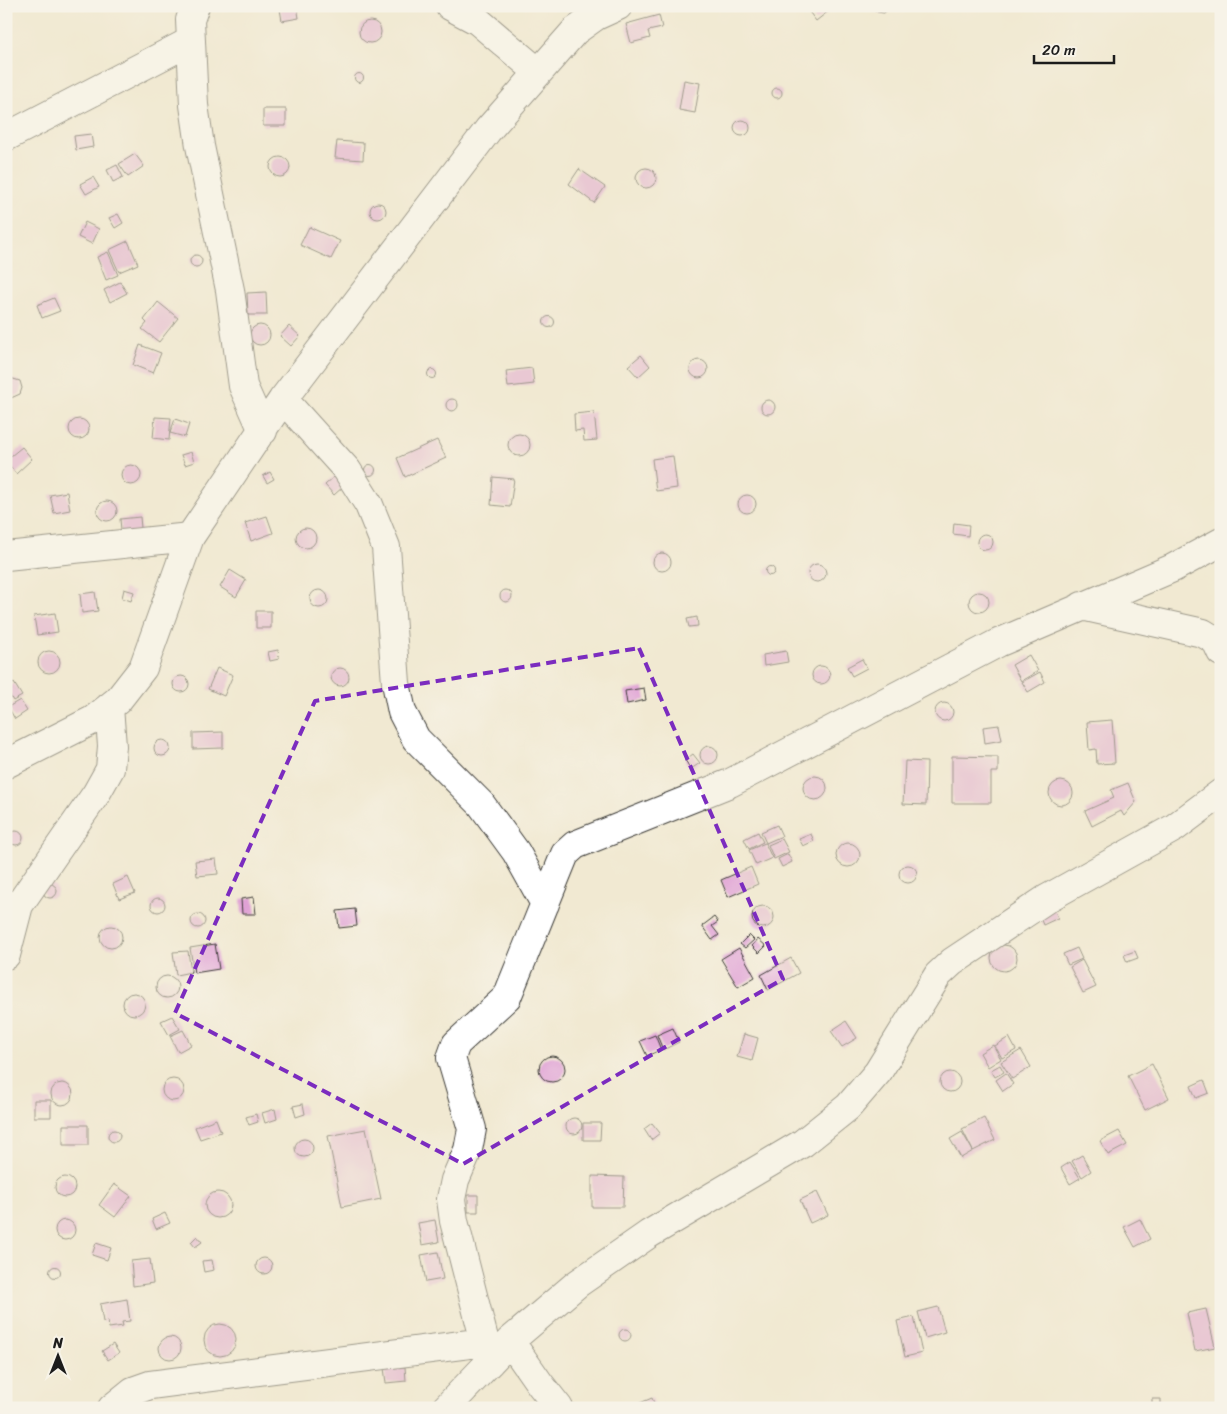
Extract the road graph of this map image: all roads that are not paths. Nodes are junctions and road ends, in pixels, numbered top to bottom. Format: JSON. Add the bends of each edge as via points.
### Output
{"nodes":[{"id":1,"x":195,"y":6,"type":"edge"},
{"id":2,"x":450,"y":6,"type":"edge"},
{"id":3,"x":618,"y":6,"type":"edge"},
{"id":4,"x":191,"y":42,"type":"junction"},
{"id":5,"x":538,"y":72,"type":"junction"},
{"id":6,"x":6,"y":137,"type":"edge"},
{"id":7,"x":283,"y":399,"type":"junction"},
{"id":8,"x":263,"y":431,"type":"junction"},
{"id":9,"x":190,"y":537,"type":"junction"},
{"id":10,"x":1221,"y":542,"type":"edge"},
{"id":11,"x":6,"y":556,"type":"edge"},
{"id":12,"x":1082,"y":606,"type":"junction"},
{"id":13,"x":1221,"y":652,"type":"edge"},
{"id":14,"x":110,"y":707,"type":"junction"},
{"id":15,"x":6,"y":764,"type":"edge"},
{"id":16,"x":1221,"y":792,"type":"edge"},
{"id":17,"x":545,"y":904,"type":"junction"},
{"id":18,"x":6,"y":955,"type":"edge"},
{"id":19,"x":495,"y":1348,"type":"junction"},
{"id":20,"x":112,"y":1408,"type":"edge"},
{"id":21,"x":446,"y":1408,"type":"edge"},
{"id":22,"x":559,"y":1408,"type":"edge"}],
"edges":[{"from":1,"to":4,"type":"street","via":[[190,20]]},
{"from":2,"to":5,"type":"street","via":[[478,21]]},
{"from":3,"to":5,"type":"street","via":[[574,31]]},
{"from":4,"to":6,"type":"street"},
{"from":4,"to":8,"type":"street","via":[[194,106],[200,146],[230,290],[243,386]]},
{"from":5,"to":7,"type":"street","via":[[488,130]]},
{"from":7,"to":8,"type":"street"},
{"from":7,"to":17,"type":"street","via":[[347,470],[372,513],[386,547],[396,683],[402,712],[416,739],[481,804],[516,852]]},
{"from":8,"to":9,"type":"street"},
{"from":9,"to":11,"type":"street"},
{"from":9,"to":14,"type":"street","via":[[143,668]]},
{"from":10,"to":12,"type":"street","via":[[1173,568]]},
{"from":12,"to":13,"type":"street","via":[[1203,633],[1216,641]]},
{"from":12,"to":17,"type":"street","via":[[998,643],[730,783],[575,845],[565,854]]},
{"from":14,"to":15,"type":"street","via":[[93,720]]},
{"from":14,"to":18,"type":"street","via":[[110,769],[18,905]]},
{"from":16,"to":19,"type":"street","via":[[1174,828],[1048,898],[952,962],[938,974],[878,1072],[848,1107],[803,1143],[649,1234],[577,1284]]},
{"from":17,"to":19,"type":"street","via":[[507,997],[456,1044],[452,1058],[472,1129],[451,1199],[454,1221]]},
{"from":19,"to":20,"type":"street","via":[[150,1385],[132,1391]]},
{"from":19,"to":21,"type":"street"},
{"from":19,"to":22,"type":"street","via":[[540,1384]]}]}
